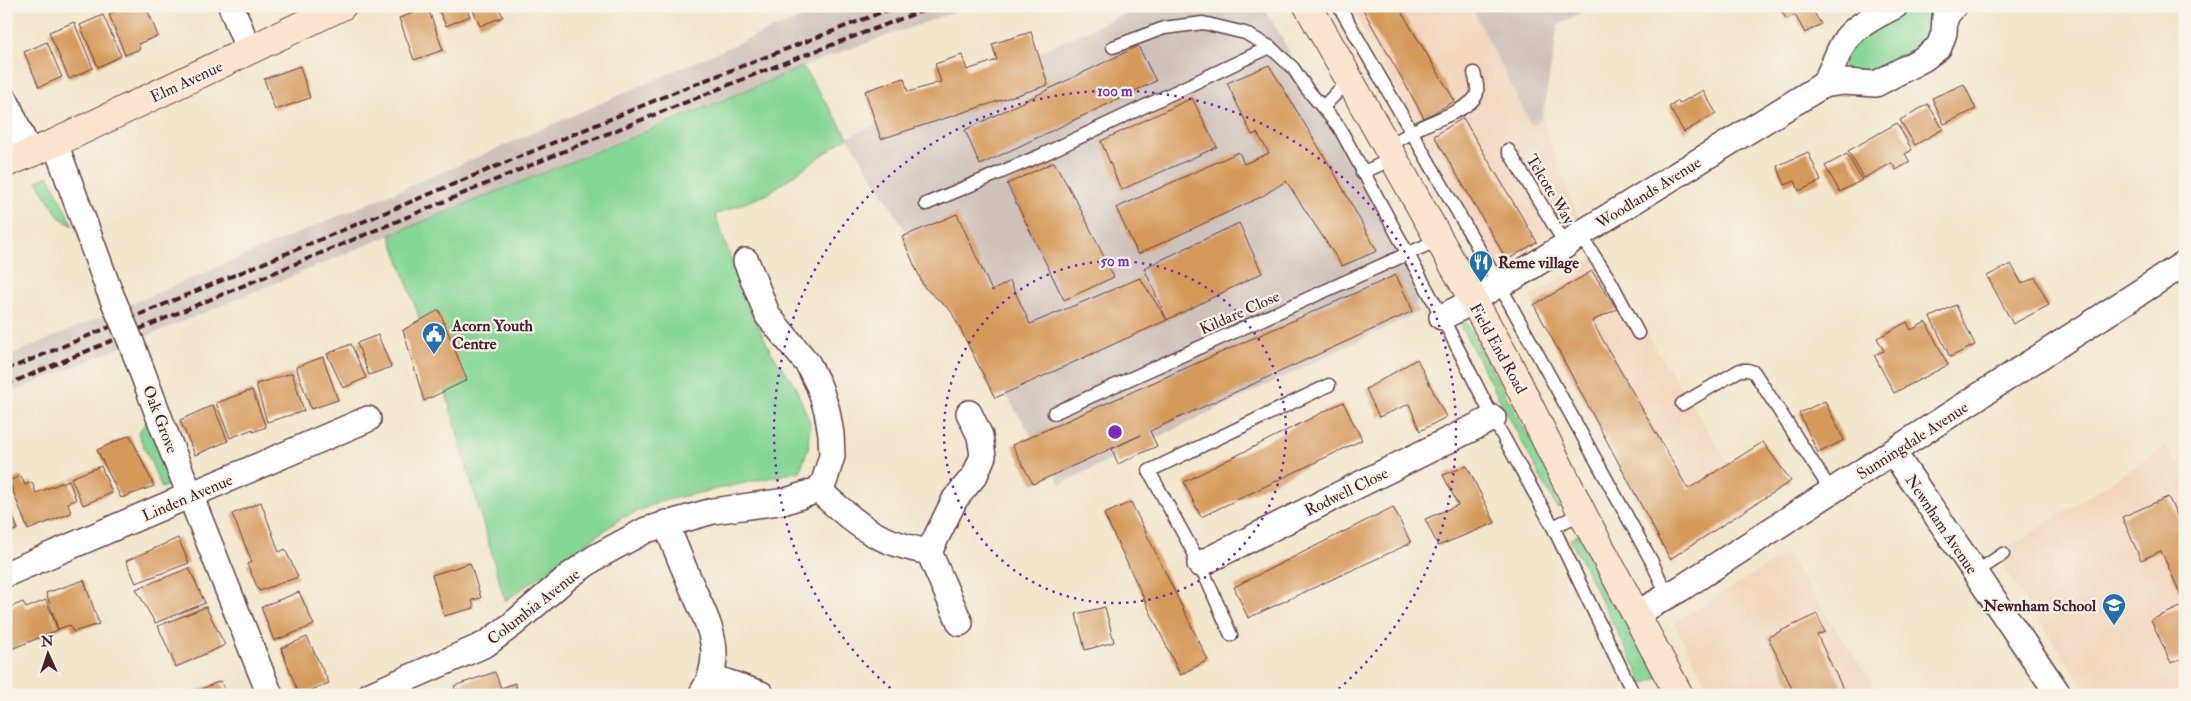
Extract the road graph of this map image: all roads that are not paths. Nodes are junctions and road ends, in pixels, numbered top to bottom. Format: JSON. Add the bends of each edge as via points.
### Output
{"nodes":[{"id":1,"x":231,"y":6,"type":"edge"},
{"id":2,"x":342,"y":6,"type":"edge"},
{"id":3,"x":1308,"y":6,"type":"edge"},
{"id":4,"x":1339,"y":6,"type":"edge"},
{"id":5,"x":1895,"y":6,"type":"edge"},
{"id":6,"x":1954,"y":6,"type":"edge"},
{"id":7,"x":1114,"y":47,"type":"dead end"},
{"id":8,"x":1270,"y":47,"type":"junction"},
{"id":9,"x":249,"y":51,"type":"junction"},
{"id":10,"x":1474,"y":73,"type":"dead end"},
{"id":11,"x":1349,"y":80,"type":"junction"},
{"id":12,"x":1823,"y":85,"type":"junction"},
{"id":13,"x":6,"y":101,"type":"edge"},
{"id":14,"x":1323,"y":107,"type":"junction"},
{"id":15,"x":1411,"y":133,"type":"junction"},
{"id":16,"x":55,"y":143,"type":"junction"},
{"id":17,"x":1508,"y":150,"type":"dead end"},
{"id":18,"x":1390,"y":152,"type":"junction"},
{"id":19,"x":18,"y":158,"type":"edge"},
{"id":20,"x":1362,"y":173,"type":"junction"},
{"id":21,"x":926,"y":204,"type":"dead end"},
{"id":22,"x":1438,"y":240,"type":"junction"},
{"id":23,"x":1573,"y":240,"type":"junction"},
{"id":24,"x":1408,"y":254,"type":"junction"},
{"id":25,"x":746,"y":261,"type":"dead end"},
{"id":26,"x":2185,"y":263,"type":"edge"},
{"id":27,"x":1499,"y":284,"type":"junction"},
{"id":28,"x":1473,"y":300,"type":"junction"},
{"id":29,"x":1442,"y":316,"type":"junction"},
{"id":30,"x":1638,"y":333,"type":"dead end"},
{"id":31,"x":1329,"y":385,"type":"dead end"},
{"id":32,"x":1682,"y":404,"type":"dead end"},
{"id":33,"x":969,"y":413,"type":"dead end"},
{"id":34,"x":1054,"y":413,"type":"dead end"},
{"id":35,"x":1493,"y":418,"type":"junction"},
{"id":36,"x":368,"y":419,"type":"dead end"},
{"id":37,"x":1893,"y":452,"type":"junction"},
{"id":38,"x":818,"y":490,"type":"junction"},
{"id":39,"x":1832,"y":492,"type":"junction"},
{"id":40,"x":191,"y":496,"type":"junction"},
{"id":41,"x":1582,"y":513,"type":"junction"},
{"id":42,"x":666,"y":523,"type":"junction"},
{"id":43,"x":1553,"y":527,"type":"junction"},
{"id":44,"x":929,"y":552,"type":"junction"},
{"id":45,"x":2004,"y":554,"type":"dead end"},
{"id":46,"x":1200,"y":564,"type":"junction"},
{"id":47,"x":1975,"y":573,"type":"junction"},
{"id":48,"x":6,"y":574,"type":"edge"},
{"id":49,"x":1667,"y":595,"type":"junction"},
{"id":50,"x":1636,"y":614,"type":"junction"},
{"id":51,"x":960,"y":623,"type":"dead end"},
{"id":52,"x":1231,"y":635,"type":"dead end"},
{"id":53,"x":707,"y":686,"type":"edge"},
{"id":54,"x":761,"y":694,"type":"edge"},
{"id":55,"x":270,"y":695,"type":"edge"},
{"id":56,"x":370,"y":695,"type":"edge"},
{"id":57,"x":1634,"y":695,"type":"edge"},
{"id":58,"x":1678,"y":695,"type":"edge"},
{"id":59,"x":2060,"y":695,"type":"edge"}],
"edges":[{"from":1,"to":9,"type":"street"},
{"from":2,"to":9,"type":"street","name":"Elm Avenue"},
{"from":3,"to":11,"type":"street","name":"Field End Road"},
{"from":4,"to":15,"type":"lane"},
{"from":5,"to":12,"type":"street","name":"Woodlands Avenue","via":[[1846,39]]},
{"from":6,"to":12,"type":"street","name":"Woodlands Avenue","via":[[1946,17],[1939,48],[1896,76],[1876,84],[1844,82]]},
{"from":7,"to":8,"type":"lane","via":[[1164,28],[1203,23],[1245,32]]},
{"from":8,"to":14,"type":"lane","via":[[1293,68]]},
{"from":8,"to":21,"type":"lane","via":[[1044,154]]},
{"from":9,"to":16,"type":"street","name":"Elm Avenue"},
{"from":10,"to":15,"type":"lane","via":[[1478,85],[1476,96],[1452,114]]},
{"from":11,"to":14,"type":"lane"},
{"from":11,"to":18,"type":"street","name":"Field End Road"},
{"from":12,"to":23,"type":"street","name":"Woodlands Avenue"},
{"from":13,"to":19,"type":"street"},
{"from":14,"to":20,"type":"lane","via":[[1339,127]]},
{"from":15,"to":18,"type":"lane"},
{"from":15,"to":27,"type":"lane"},
{"from":16,"to":19,"type":"street","name":"Elm Avenue"},
{"from":16,"to":40,"type":"street","name":"Oak Grove","bridge":true},
{"from":17,"to":23,"type":"lane","name":"Telcote Way"},
{"from":18,"to":20,"type":"lane"},
{"from":18,"to":22,"type":"street","name":"Field End Road"},
{"from":20,"to":24,"type":"lane"},
{"from":22,"to":24,"type":"lane","name":"Kildare Close"},
{"from":22,"to":28,"type":"street","name":"Field End Road"},
{"from":23,"to":27,"type":"street","name":"Woodlands Avenue"},
{"from":23,"to":30,"type":"lane","name":"Telcote Way","via":[[1611,282]]},
{"from":24,"to":29,"type":"lane"},
{"from":24,"to":34,"type":"lane","name":"Kildare Close"},
{"from":25,"to":38,"type":"street","via":[[768,316],[808,364],[827,411],[832,456],[824,482]]},
{"from":26,"to":37,"type":"street","name":"Sunningdale Avenue"},
{"from":27,"to":28,"type":"street","name":"Woodlands Avenue"},
{"from":27,"to":49,"type":"lane"},
{"from":28,"to":29,"type":"street","name":"Woodlands Avenue"},
{"from":28,"to":41,"type":"street","name":"Field End Road","via":[[1534,412]]},
{"from":29,"to":35,"type":"lane"},
{"from":31,"to":46,"type":"lane","via":[[1149,471]]},
{"from":32,"to":39,"type":"lane","via":[[1740,370],[1754,372]]},
{"from":33,"to":44,"type":"street","via":[[980,436],[983,456],[975,475],[955,500]]},
{"from":35,"to":43,"type":"lane"},
{"from":35,"to":46,"type":"street","name":"Rodwell Close"},
{"from":36,"to":40,"type":"street","name":"Linden Avenue"},
{"from":37,"to":39,"type":"street","name":"Sunningdale Avenue"},
{"from":37,"to":47,"type":"street","name":"Newnham Avenue"},
{"from":38,"to":42,"type":"street","name":"Columbia Avenue","via":[[786,501],[713,511]]},
{"from":38,"to":44,"type":"street","via":[[868,532],[888,542]]},
{"from":39,"to":49,"type":"street","name":"Sunningdale Avenue"},
{"from":40,"to":48,"type":"street","name":"Linden Avenue"},
{"from":40,"to":55,"type":"street","name":"Oak Grove"},
{"from":41,"to":43,"type":"lane"},
{"from":41,"to":50,"type":"street","name":"Field End Road"},
{"from":42,"to":53,"type":"street","via":[[714,642],[715,663]]},
{"from":42,"to":56,"type":"street","name":"Columbia Avenue","via":[[596,557],[486,644]]},
{"from":43,"to":57,"type":"lane"},
{"from":44,"to":51,"type":"street"},
{"from":45,"to":47,"type":"lane"},
{"from":46,"to":52,"type":"lane"},
{"from":47,"to":59,"type":"street","name":"Newnham Avenue"},
{"from":49,"to":50,"type":"street","name":"Sunningdale Avenue"},
{"from":50,"to":58,"type":"street","name":"Field End Road"},
{"from":53,"to":54,"type":"street"}]}
